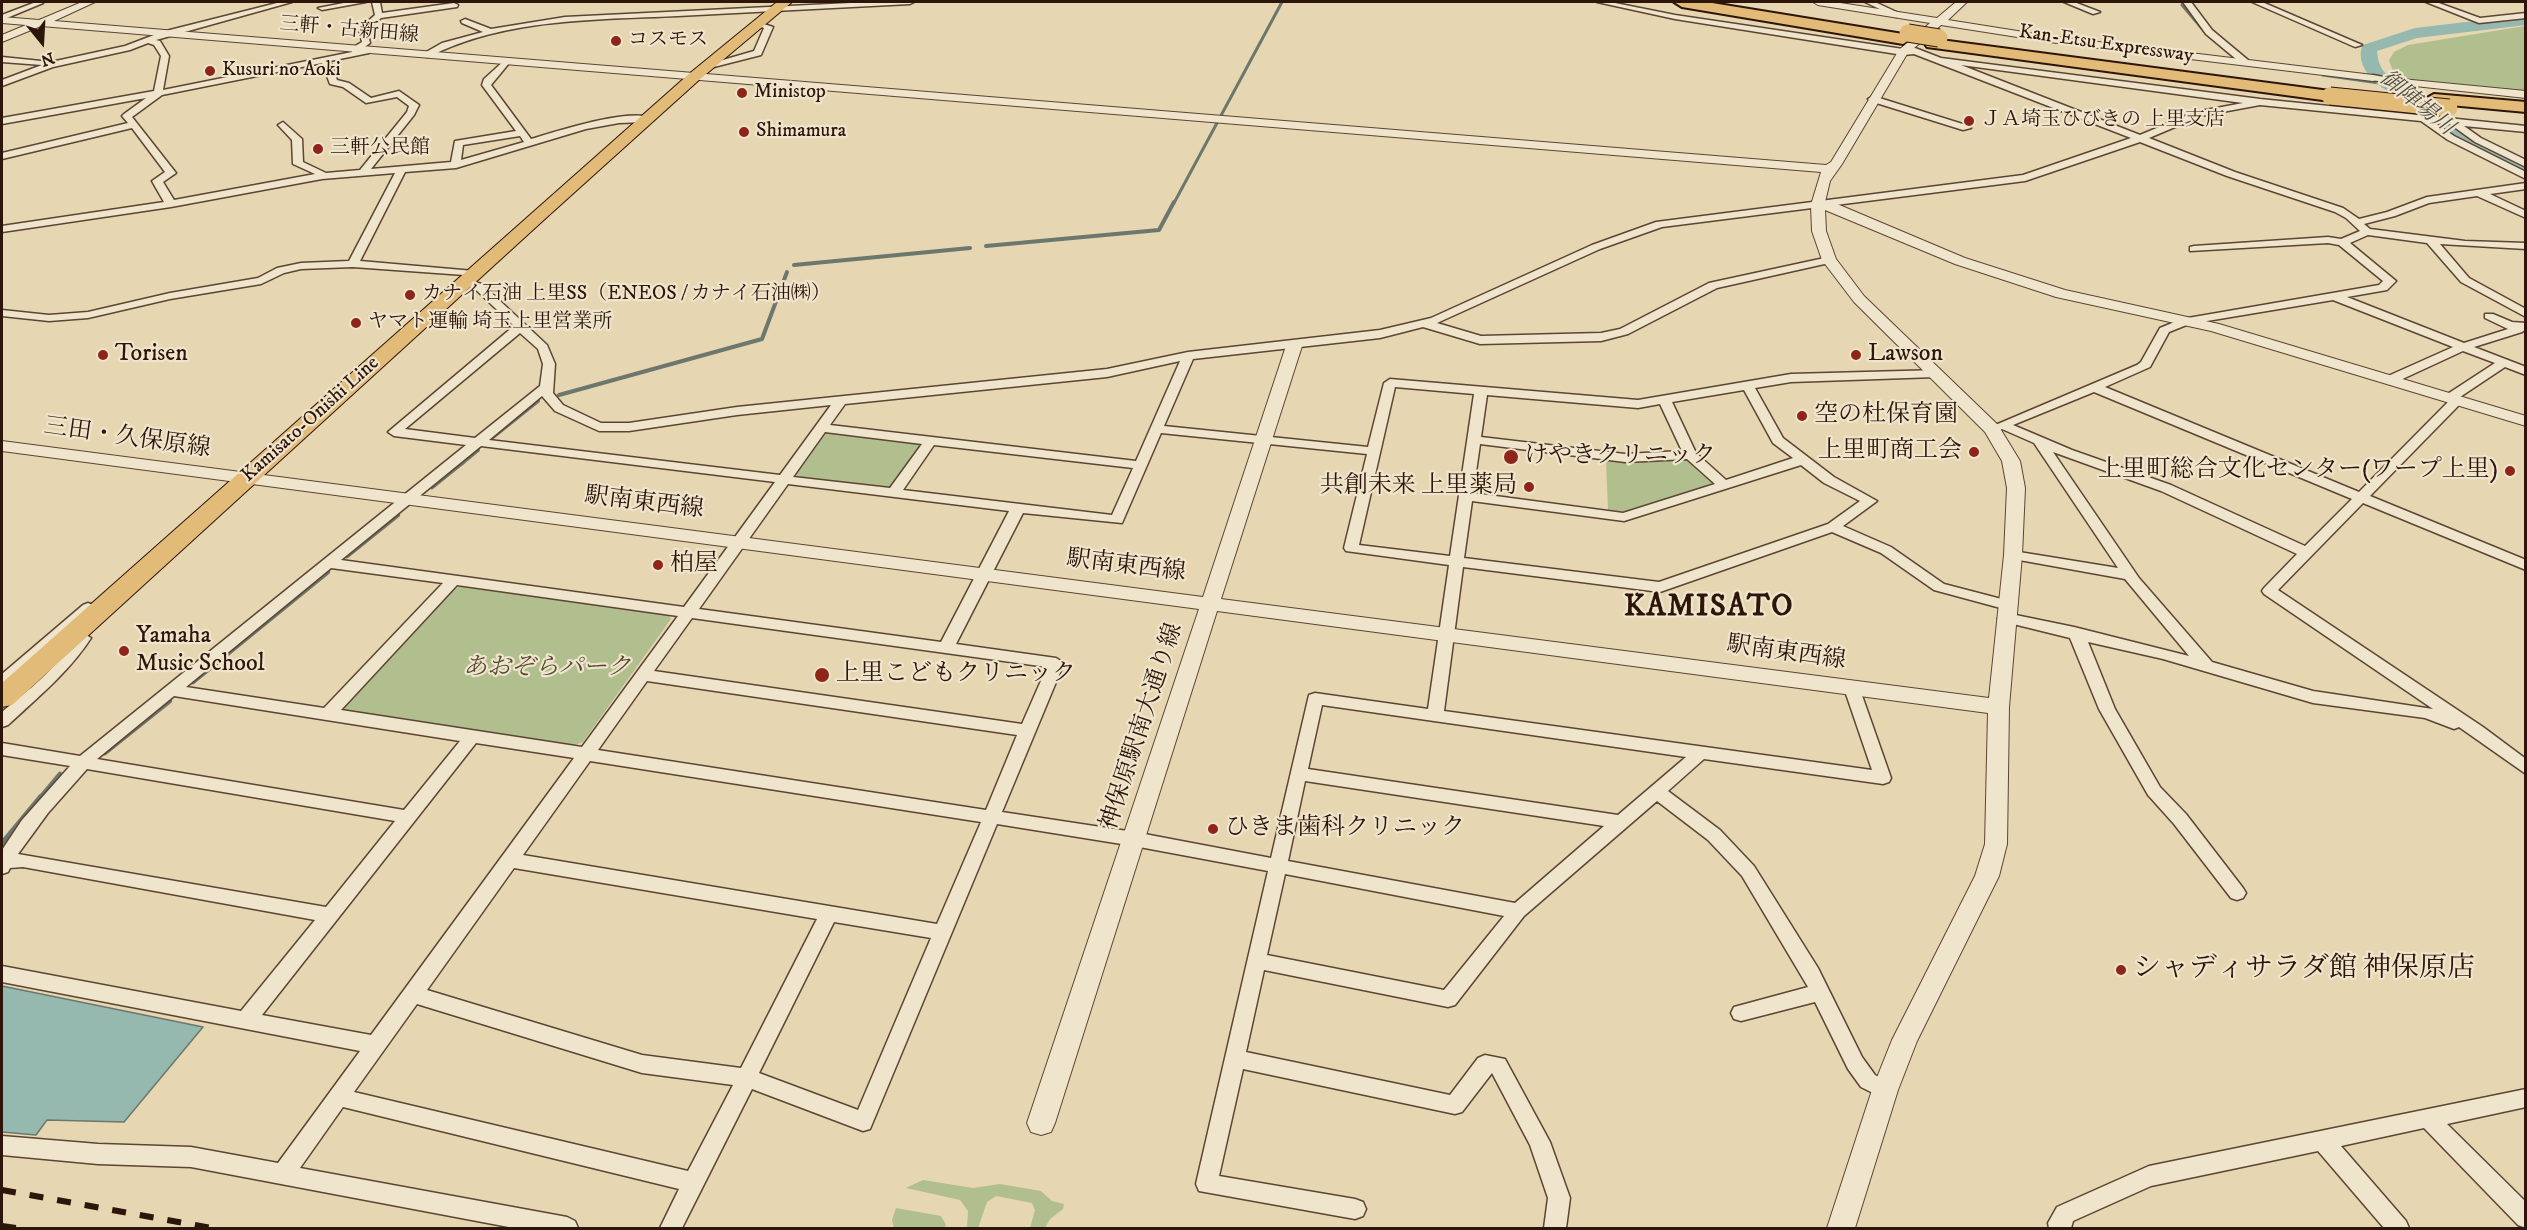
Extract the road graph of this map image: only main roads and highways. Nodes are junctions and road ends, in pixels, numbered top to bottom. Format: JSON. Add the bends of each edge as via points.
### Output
{"nodes":[{"id":1,"x":1682,"y":2,"type":"edge"},
{"id":2,"x":1722,"y":2,"type":"edge"},
{"id":3,"x":780,"y":5,"type":"edge"},
{"id":4,"x":1936,"y":34,"type":"road end"},
{"id":5,"x":2327,"y":92,"type":"junction"},
{"id":6,"x":2526,"y":107,"type":"edge"},
{"id":7,"x":2526,"y":116,"type":"edge"},
{"id":8,"x":2,"y":698,"type":"edge"}],
"edges":[{"from":1,"to":2,"type":"highway","via":[[1905,41]]},
{"from":3,"to":8,"type":"main road","name":"Kamisato-Onishi Line","via":[[469,277]]},
{"from":4,"to":5,"type":"highway","name":"Kan-Etsu Expressway"},
{"from":5,"to":6,"type":"highway","name":"Kan-Etsu Expressway"},
{"from":5,"to":7,"type":"highway","name":"Kan-Etsu Expressway","bridge":true,"via":[[2451,115]]}]}
